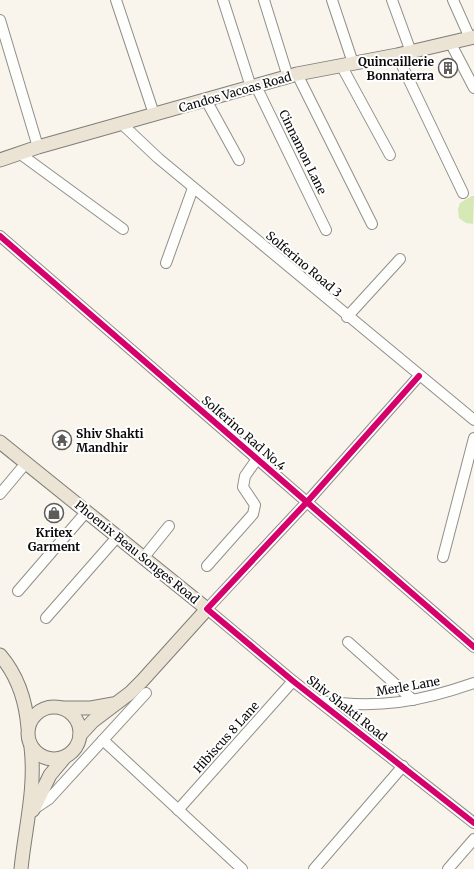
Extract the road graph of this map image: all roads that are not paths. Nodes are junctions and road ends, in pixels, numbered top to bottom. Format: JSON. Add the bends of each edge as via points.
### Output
{"nodes":[{"id":1,"x":116,"y":0,"type":"edge"},
{"id":2,"x":223,"y":0,"type":"edge"},
{"id":3,"x":264,"y":0,"type":"edge"},
{"id":4,"x":332,"y":0,"type":"edge"},
{"id":5,"x":392,"y":0,"type":"edge"},
{"id":6,"x":453,"y":0,"type":"edge"},
{"id":7,"x":0,"y":20,"type":"edge"},
{"id":8,"x":472,"y":38,"type":"edge"},
{"id":9,"x":450,"y":42,"type":"junction"},
{"id":10,"x":411,"y":52,"type":"junction"},
{"id":11,"x":397,"y":55,"type":"junction"},
{"id":12,"x":347,"y":64,"type":"junction"},
{"id":13,"x":293,"y":76,"type":"junction"},
{"id":14,"x":253,"y":86,"type":"junction"},
{"id":15,"x":474,"y":88,"type":"edge"},
{"id":16,"x":206,"y":100,"type":"junction"},
{"id":17,"x":154,"y":114,"type":"junction"},
{"id":18,"x":122,"y":124,"type":"junction"},
{"id":19,"x":38,"y":148,"type":"junction"},
{"id":20,"x":19,"y":153,"type":"junction"},
{"id":21,"x":390,"y":155,"type":"dead end"},
{"id":22,"x":0,"y":160,"type":"edge"},
{"id":23,"x":239,"y":160,"type":"dead end"},
{"id":24,"x":193,"y":188,"type":"junction"},
{"id":25,"x":463,"y":193,"type":"dead end"},
{"id":26,"x":372,"y":224,"type":"dead end"},
{"id":27,"x":123,"y":229,"type":"dead end"},
{"id":28,"x":326,"y":230,"type":"dead end"},
{"id":29,"x":0,"y":236,"type":"edge"},
{"id":30,"x":400,"y":260,"type":"dead end"},
{"id":31,"x":166,"y":263,"type":"dead end"},
{"id":32,"x":348,"y":317,"type":"junction"},
{"id":33,"x":419,"y":376,"type":"junction"},
{"id":34,"x":474,"y":420,"type":"edge"},
{"id":35,"x":474,"y":438,"type":"edge"},
{"id":36,"x":0,"y":442,"type":"edge"},
{"id":37,"x":257,"y":459,"type":"junction"},
{"id":38,"x":26,"y":463,"type":"junction"},
{"id":39,"x":0,"y":494,"type":"edge"},
{"id":40,"x":308,"y":502,"type":"junction"},
{"id":41,"x":87,"y":511,"type":"junction"},
{"id":42,"x":169,"y":526,"type":"dead end"},
{"id":43,"x":118,"y":536,"type":"junction"},
{"id":44,"x":144,"y":557,"type":"junction"},
{"id":45,"x":443,"y":557,"type":"dead end"},
{"id":46,"x":207,"y":566,"type":"dead end"},
{"id":47,"x":18,"y":591,"type":"dead end"},
{"id":48,"x":207,"y":609,"type":"junction"},
{"id":49,"x":46,"y":618,"type":"dead end"},
{"id":50,"x":348,"y":642,"type":"dead end"},
{"id":51,"x":474,"y":647,"type":"edge"},
{"id":52,"x":1,"y":657,"type":"edge"},
{"id":53,"x":293,"y":680,"type":"junction"},
{"id":54,"x":474,"y":683,"type":"edge"},
{"id":55,"x":146,"y":692,"type":"dead end"},
{"id":56,"x":413,"y":700,"type":"junction"},
{"id":57,"x":321,"y":701,"type":"junction"},
{"id":58,"x":113,"y":704,"type":"junction"},
{"id":59,"x":62,"y":708,"type":"junction"},
{"id":60,"x":28,"y":730,"type":"junction"},
{"id":61,"x":80,"y":735,"type":"junction"},
{"id":62,"x":103,"y":740,"type":"junction"},
{"id":63,"x":31,"y":747,"type":"junction"},
{"id":64,"x":65,"y":757,"type":"junction"},
{"id":65,"x":403,"y":766,"type":"junction"},
{"id":66,"x":178,"y":810,"type":"junction"},
{"id":67,"x":32,"y":814,"type":"junction"},
{"id":68,"x":474,"y":823,"type":"edge"},
{"id":69,"x":474,"y":839,"type":"edge"},
{"id":70,"x":21,"y":869,"type":"edge"},
{"id":71,"x":242,"y":869,"type":"edge"},
{"id":72,"x":314,"y":869,"type":"edge"},
{"id":73,"x":448,"y":869,"type":"edge"}],
"edges":[{"from":1,"to":17,"type":"street"},
{"from":2,"to":14,"type":"street","name":"Cinnamon Lane"},
{"from":3,"to":13,"type":"street"},
{"from":4,"to":12,"type":"street"},
{"from":5,"to":10,"type":"street"},
{"from":6,"to":8,"type":"street"},
{"from":7,"to":19,"type":"street"},
{"from":8,"to":9,"type":"main road","name":"Candos Vacoas Road"},
{"from":9,"to":10,"type":"main road","name":"Candos Vacoas Road"},
{"from":9,"to":15,"type":"street"},
{"from":10,"to":11,"type":"main road","name":"Candos Vacoas Road"},
{"from":11,"to":12,"type":"main road","name":"Candos Vacoas Road"},
{"from":11,"to":25,"type":"street"},
{"from":12,"to":13,"type":"main road","name":"Candos Vacoas Road"},
{"from":12,"to":21,"type":"street"},
{"from":13,"to":14,"type":"main road","name":"Candos Vacoas Road"},
{"from":13,"to":26,"type":"street"},
{"from":14,"to":16,"type":"main road","name":"Candos Vacoas Road"},
{"from":14,"to":28,"type":"street","name":"Cinnamon Lane"},
{"from":16,"to":17,"type":"main road","name":"Candos Vacoas Road"},
{"from":16,"to":23,"type":"street"},
{"from":17,"to":18,"type":"main road","name":"Candos Vacoas Road"},
{"from":18,"to":19,"type":"main road","name":"Candos Vacoas Road"},
{"from":18,"to":24,"type":"street","name":"Solferino Road 3"},
{"from":19,"to":20,"type":"main road","name":"Candos Vacoas Road"},
{"from":20,"to":22,"type":"main road","name":"Candos Vacoas Road"},
{"from":20,"to":27,"type":"street"},
{"from":24,"to":31,"type":"street"},
{"from":24,"to":32,"type":"street","name":"Solferino Road 3"},
{"from":29,"to":37,"type":"street","name":"Solferino Rad No.4"},
{"from":30,"to":32,"type":"street"},
{"from":32,"to":33,"type":"street","name":"Solferino Road 3"},
{"from":33,"to":34,"type":"street","name":"Solferino Road 3"},
{"from":33,"to":40,"type":"street"},
{"from":35,"to":45,"type":"street"},
{"from":36,"to":38,"type":"main road","name":"Phoenix Beau Songes Road"},
{"from":37,"to":40,"type":"street","name":"Solferino Rad No.4"},
{"from":37,"to":46,"type":"street","via":[[245,476],[243,487],[255,505],[253,514]]},
{"from":38,"to":39,"type":"street"},
{"from":38,"to":41,"type":"main road","name":"Phoenix Beau Songes Road"},
{"from":40,"to":48,"type":"street"},
{"from":40,"to":51,"type":"street","name":"Solferino Rad No.4"},
{"from":41,"to":43,"type":"main road","name":"Phoenix Beau Songes Road"},
{"from":41,"to":47,"type":"street"},
{"from":42,"to":44,"type":"street"},
{"from":43,"to":44,"type":"main road","name":"Phoenix Beau Songes Road"},
{"from":43,"to":49,"type":"street"},
{"from":44,"to":48,"type":"main road","name":"Phoenix Beau Songes Road"},
{"from":48,"to":53,"type":"street","name":"Shiv Shakti Road"},
{"from":48,"to":58,"type":"main road","name":"Phoenix Beau Songes Road","via":[[142,681]]},
{"from":50,"to":56,"type":"street"},
{"from":52,"to":60,"type":"main road","via":[[25,702]]},
{"from":53,"to":57,"type":"street","name":"Shiv Shakti Road"},
{"from":53,"to":66,"type":"street","name":"Hibiscus 8 Lane"},
{"from":54,"to":56,"type":"street","name":"Merle Lane"},
{"from":55,"to":62,"type":"street"},
{"from":56,"to":57,"type":"street","name":"Merle Lane","via":[[377,705]]},
{"from":57,"to":65,"type":"street","name":"Shiv Shakti Road"},
{"from":58,"to":59,"type":"main road","via":[[90,708]]},
{"from":58,"to":61,"type":"main road"},
{"from":59,"to":60,"type":"main road","via":[[47,708],[40,711],[30,722]]},
{"from":59,"to":61,"type":"main road","via":[[73,716]]},
{"from":60,"to":63,"type":"main road"},
{"from":61,"to":64,"type":"main road","via":[[75,748]]},
{"from":62,"to":66,"type":"street"},
{"from":62,"to":67,"type":"street"},
{"from":63,"to":64,"type":"main road","via":[[42,757]]},
{"from":63,"to":67,"type":"main road"},
{"from":64,"to":67,"type":"main road","via":[[50,775]]},
{"from":65,"to":68,"type":"street","name":"Shiv Shakti Road"},
{"from":65,"to":72,"type":"street"},
{"from":66,"to":71,"type":"street"},
{"from":67,"to":70,"type":"main road"},
{"from":69,"to":73,"type":"street"}]}
